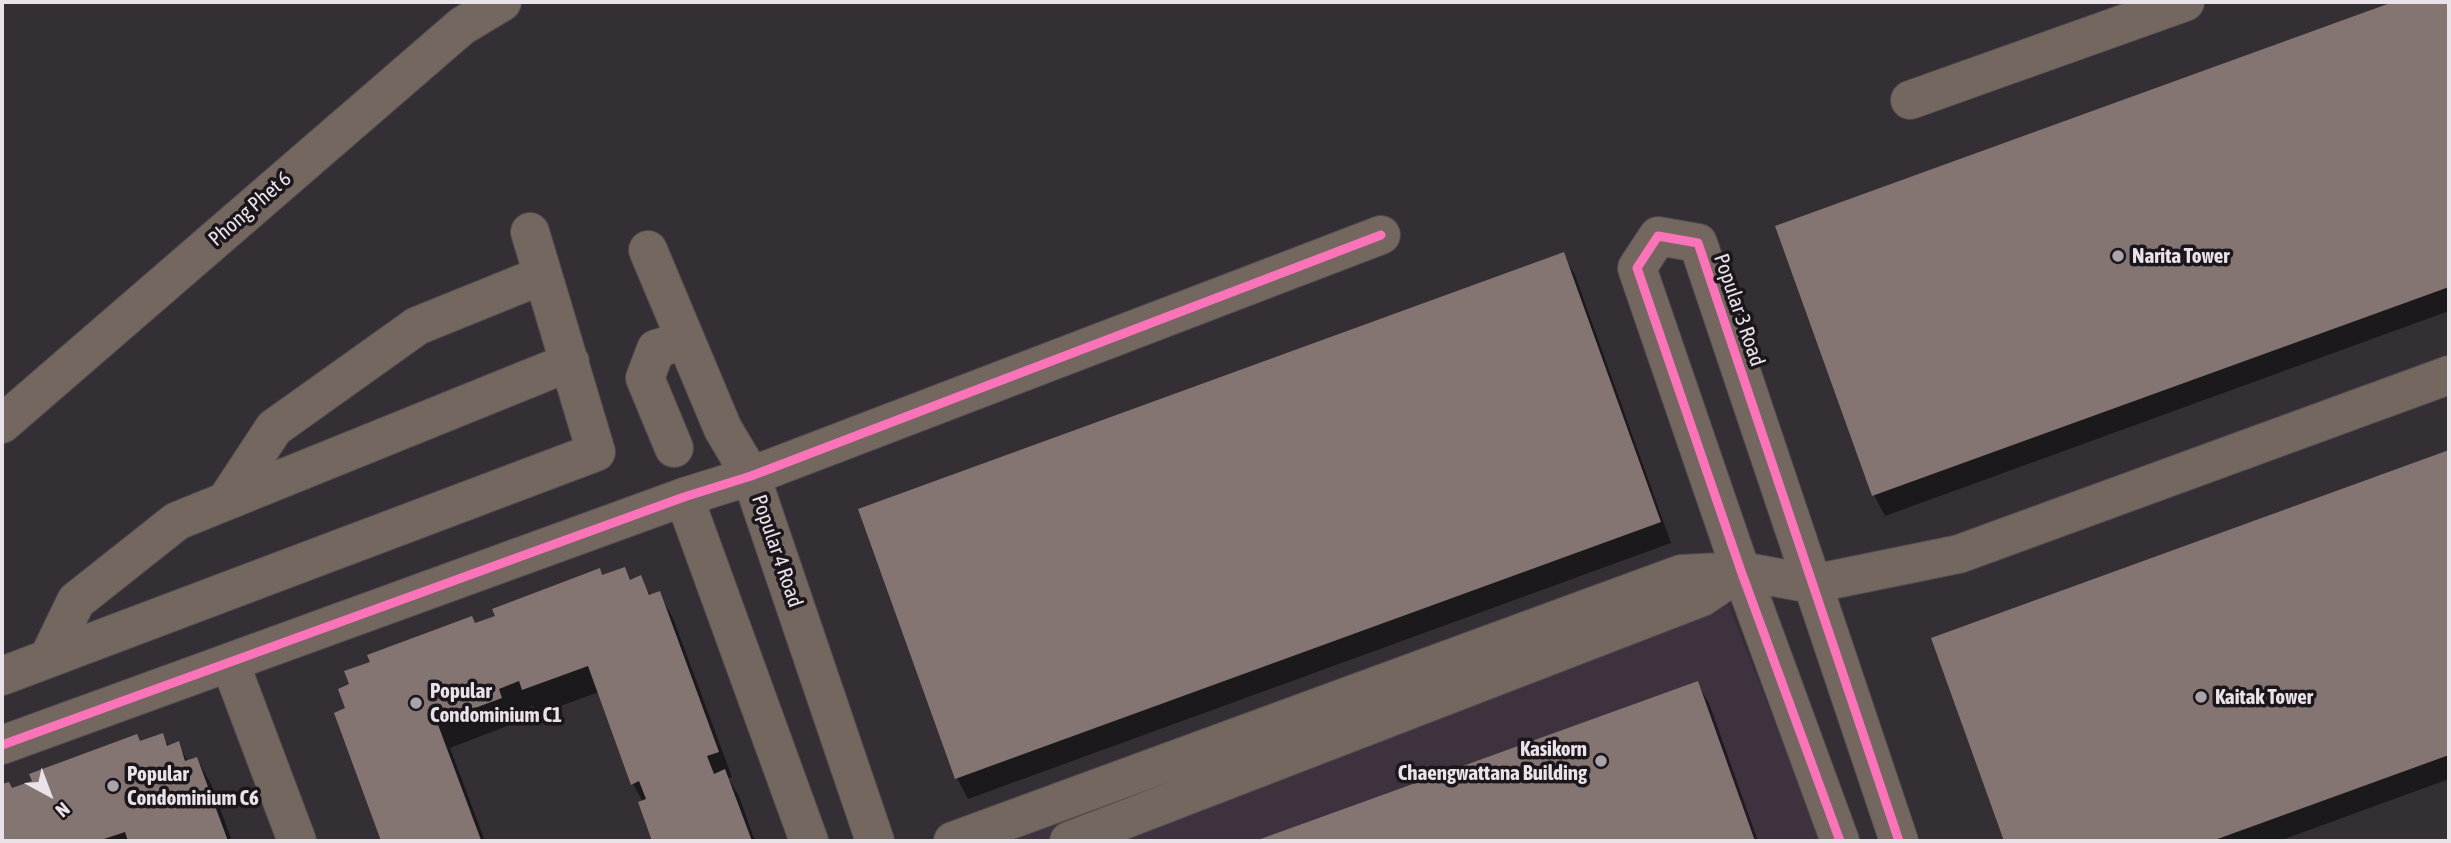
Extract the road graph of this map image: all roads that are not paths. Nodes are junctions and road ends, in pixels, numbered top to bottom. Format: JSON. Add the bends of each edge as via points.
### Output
{"nodes":[{"id":1,"x":502,"y":2,"type":"edge"},
{"id":2,"x":2185,"y":2,"type":"edge"},
{"id":3,"x":1910,"y":100,"type":"dead end"},
{"id":4,"x":530,"y":232,"type":"dead end"},
{"id":5,"x":1381,"y":235,"type":"dead end"},
{"id":6,"x":648,"y":250,"type":"dead end"},
{"id":7,"x":543,"y":275,"type":"junction"},
{"id":8,"x":685,"y":340,"type":"junction"},
{"id":9,"x":570,"y":362,"type":"junction"},
{"id":10,"x":2449,"y":375,"type":"edge"},
{"id":11,"x":2,"y":424,"type":"edge"},
{"id":12,"x":674,"y":448,"type":"dead end"},
{"id":13,"x":751,"y":476,"type":"junction"},
{"id":14,"x":684,"y":497,"type":"junction"},
{"id":15,"x":226,"y":501,"type":"junction"},
{"id":16,"x":1741,"y":571,"type":"junction"},
{"id":17,"x":1812,"y":584,"type":"junction"},
{"id":18,"x":49,"y":657,"type":"junction"},
{"id":19,"x":230,"y":663,"type":"junction"},
{"id":20,"x":2,"y":676,"type":"edge"},
{"id":21,"x":2,"y":745,"type":"edge"},
{"id":22,"x":297,"y":841,"type":"edge"},
{"id":23,"x":809,"y":841,"type":"edge"},
{"id":24,"x":875,"y":841,"type":"edge"},
{"id":25,"x":953,"y":841,"type":"edge"},
{"id":26,"x":1069,"y":841,"type":"edge"},
{"id":27,"x":1840,"y":841,"type":"edge"},
{"id":28,"x":1899,"y":841,"type":"edge"}],
"edges":[{"from":1,"to":11,"type":"street","name":"Phong Phet 6","via":[[462,26]]},
{"from":2,"to":3,"type":"street"},
{"from":4,"to":7,"type":"street"},
{"from":5,"to":13,"type":"street"},
{"from":6,"to":8,"type":"street"},
{"from":7,"to":9,"type":"street"},
{"from":7,"to":15,"type":"street","via":[[416,326],[274,428]]},
{"from":8,"to":12,"type":"street","via":[[656,349],[645,378]]},
{"from":8,"to":13,"type":"street","via":[[723,429]]},
{"from":9,"to":15,"type":"street"},
{"from":9,"to":18,"type":"street","via":[[596,452]]},
{"from":10,"to":17,"type":"street","via":[[1959,554]]},
{"from":13,"to":14,"type":"street","name":"Popular 4 Road"},
{"from":13,"to":24,"type":"street","name":"Popular 4 Road"},
{"from":14,"to":19,"type":"street","name":"Popular 4 Road"},
{"from":14,"to":23,"type":"street"},
{"from":15,"to":18,"type":"street","via":[[177,521],[76,601]]},
{"from":16,"to":17,"type":"street"},
{"from":16,"to":17,"type":"street","name":"Popular 3 Road","via":[[1637,268],[1658,236],[1698,243]]},
{"from":16,"to":25,"type":"street","via":[[1681,574]]},
{"from":16,"to":26,"type":"street","via":[[1702,597]]},
{"from":16,"to":27,"type":"street","name":"Popular 3 Road"},
{"from":17,"to":28,"type":"street","name":"Popular 3 Road"},
{"from":18,"to":20,"type":"street"},
{"from":19,"to":21,"type":"street","name":"Popular 4 Road"},
{"from":19,"to":22,"type":"street"}]}
